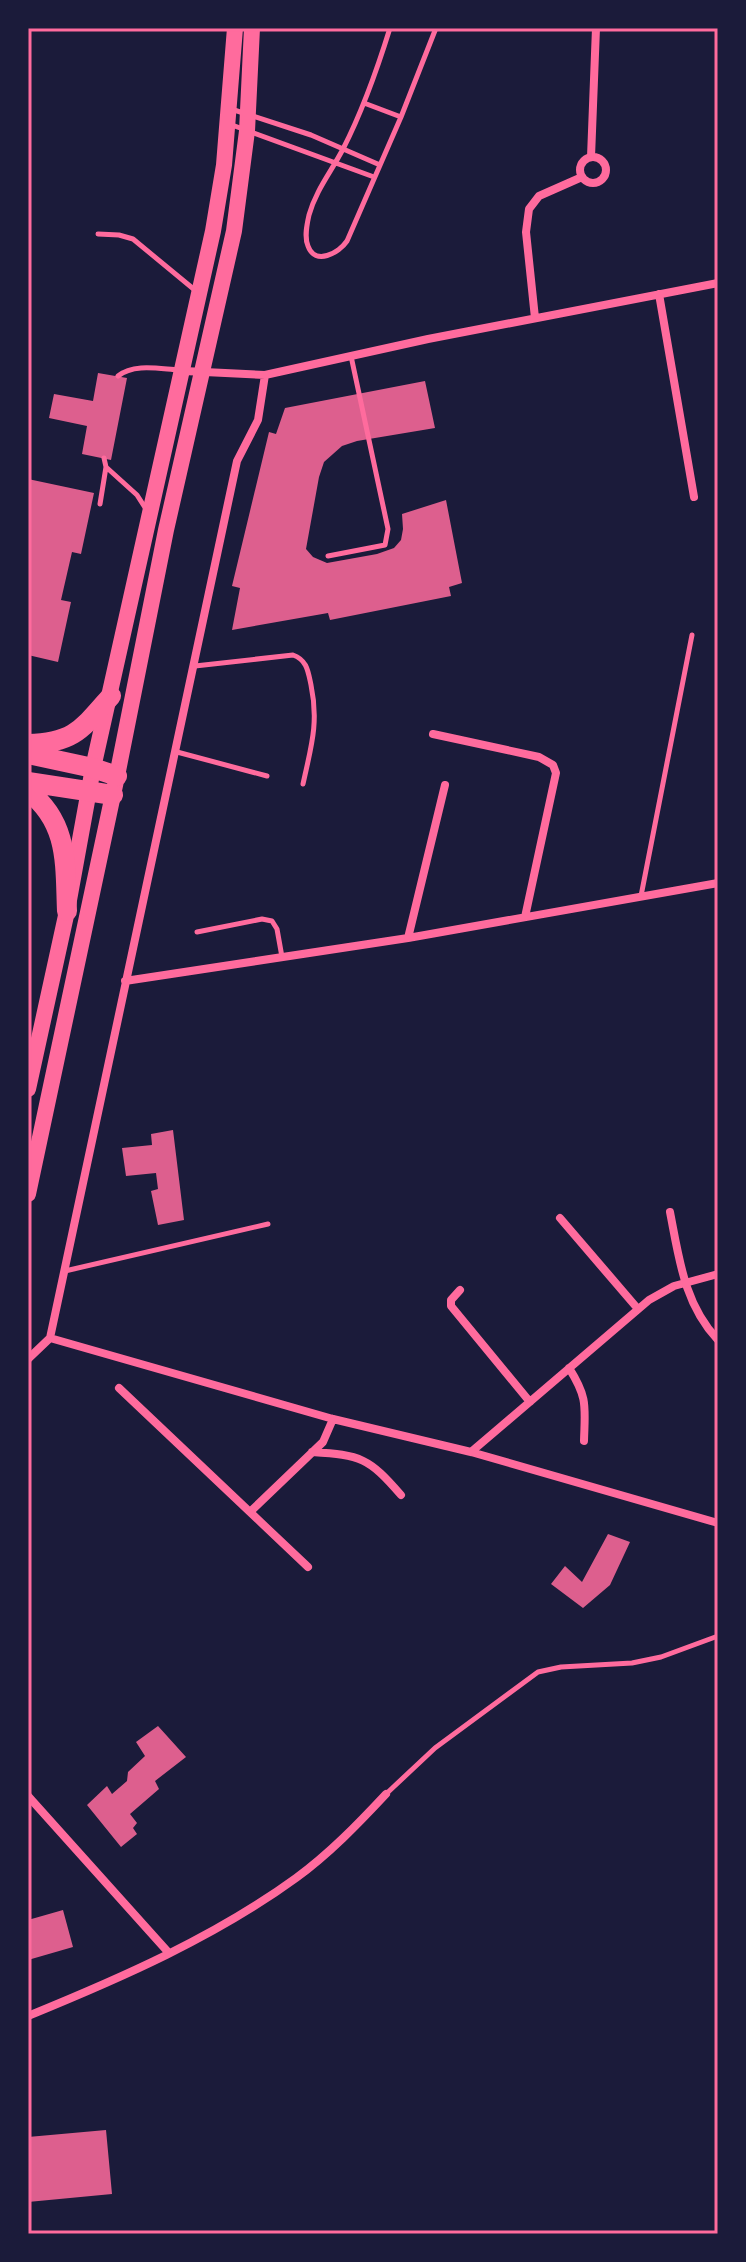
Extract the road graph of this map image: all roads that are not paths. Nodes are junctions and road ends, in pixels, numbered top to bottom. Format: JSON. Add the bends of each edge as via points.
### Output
{"nodes":[{"id":1,"x":235,"y":28,"type":"edge"},
{"id":2,"x":252,"y":28,"type":"edge"},
{"id":3,"x":390,"y":28,"type":"edge"},
{"id":4,"x":436,"y":28,"type":"edge"},
{"id":5,"x":596,"y":28,"type":"edge"},
{"id":6,"x":364,"y":103,"type":"junction"},
{"id":7,"x":229,"y":116,"type":"junction"},
{"id":8,"x":401,"y":117,"type":"junction"},
{"id":9,"x":248,"y":123,"type":"junction"},
{"id":10,"x":343,"y":150,"type":"junction"},
{"id":11,"x":591,"y":157,"type":"junction"},
{"id":12,"x":335,"y":163,"type":"junction"},
{"id":13,"x":380,"y":165,"type":"junction"},
{"id":14,"x":374,"y":177,"type":"junction"},
{"id":15,"x":582,"y":177,"type":"junction"},
{"id":16,"x":98,"y":234,"type":"dead end"},
{"id":17,"x":718,"y":283,"type":"edge"},
{"id":18,"x":200,"y":294,"type":"junction"},
{"id":19,"x":659,"y":294,"type":"junction"},
{"id":20,"x":535,"y":318,"type":"junction"},
{"id":21,"x":351,"y":356,"type":"junction"},
{"id":22,"x":184,"y":371,"type":"junction"},
{"id":23,"x":202,"y":373,"type":"junction"},
{"id":24,"x":265,"y":375,"type":"junction"},
{"id":25,"x":118,"y":376,"type":"dead end"},
{"id":26,"x":104,"y":458,"type":"dead end"},
{"id":27,"x":106,"y":467,"type":"junction"},
{"id":28,"x":694,"y":497,"type":"dead end"},
{"id":29,"x":100,"y":504,"type":"dead end"},
{"id":30,"x":150,"y":516,"type":"junction"},
{"id":31,"x":328,"y":556,"type":"dead end"},
{"id":32,"x":692,"y":635,"type":"dead end"},
{"id":33,"x":195,"y":666,"type":"junction"},
{"id":34,"x":111,"y":696,"type":"junction"},
{"id":35,"x":433,"y":734,"type":"dead end"},
{"id":36,"x":28,"y":744,"type":"edge"},
{"id":37,"x":177,"y":752,"type":"junction"},
{"id":38,"x":28,"y":754,"type":"edge"},
{"id":39,"x":93,"y":768,"type":"junction"},
{"id":40,"x":267,"y":776,"type":"dead end"},
{"id":41,"x":28,"y":782,"type":"edge"},
{"id":42,"x":303,"y":784,"type":"dead end"},
{"id":43,"x":445,"y":785,"type":"dead end"},
{"id":44,"x":115,"y":786,"type":"junction"},
{"id":45,"x":28,"y":791,"type":"edge"},
{"id":46,"x":88,"y":793,"type":"junction"},
{"id":47,"x":718,"y":883,"type":"edge"},
{"id":48,"x":641,"y":896,"type":"junction"},
{"id":49,"x":67,"y":911,"type":"junction"},
{"id":50,"x":525,"y":917,"type":"junction"},
{"id":51,"x":197,"y":932,"type":"dead end"},
{"id":52,"x":408,"y":938,"type":"junction"},
{"id":53,"x":282,"y":958,"type":"junction"},
{"id":54,"x":125,"y":981,"type":"junction"},
{"id":55,"x":28,"y":1089,"type":"edge"},
{"id":56,"x":28,"y":1194,"type":"edge"},
{"id":57,"x":670,"y":1212,"type":"dead end"},
{"id":58,"x":560,"y":1218,"type":"dead end"},
{"id":59,"x":268,"y":1224,"type":"dead end"},
{"id":60,"x":64,"y":1271,"type":"junction"},
{"id":61,"x":718,"y":1274,"type":"edge"},
{"id":62,"x":684,"y":1283,"type":"junction"},
{"id":63,"x":460,"y":1290,"type":"dead end"},
{"id":64,"x":638,"y":1309,"type":"junction"},
{"id":65,"x":50,"y":1338,"type":"junction"},
{"id":66,"x":718,"y":1340,"type":"edge"},
{"id":67,"x":28,"y":1359,"type":"edge"},
{"id":68,"x":569,"y":1368,"type":"junction"},
{"id":69,"x":119,"y":1388,"type":"dead end"},
{"id":70,"x":530,"y":1402,"type":"junction"},
{"id":71,"x":333,"y":1419,"type":"junction"},
{"id":72,"x":584,"y":1441,"type":"dead end"},
{"id":73,"x":312,"y":1452,"type":"junction"},
{"id":74,"x":471,"y":1452,"type":"junction"},
{"id":75,"x":401,"y":1495,"type":"dead end"},
{"id":76,"x":250,"y":1512,"type":"junction"},
{"id":77,"x":717,"y":1522,"type":"edge"},
{"id":78,"x":308,"y":1567,"type":"dead end"},
{"id":79,"x":718,"y":1636,"type":"edge"},
{"id":80,"x":386,"y":1794,"type":"joint"},
{"id":81,"x":28,"y":1796,"type":"edge"},
{"id":82,"x":168,"y":1952,"type":"junction"},
{"id":83,"x":28,"y":2016,"type":"edge"}],
"edges":[{"from":1,"to":7,"type":"main road"},
{"from":2,"to":9,"type":"main road"},
{"from":3,"to":6,"type":"lane"},
{"from":4,"to":8,"type":"lane"},
{"from":5,"to":11,"type":"street"},
{"from":6,"to":8,"type":"lane"},
{"from":6,"to":10,"type":"lane"},
{"from":7,"to":9,"type":"lane"},
{"from":7,"to":9,"type":"lane"},
{"from":7,"to":18,"type":"main road"},
{"from":8,"to":13,"type":"lane"},
{"from":9,"to":10,"type":"lane","via":[[311,135]]},
{"from":9,"to":12,"type":"lane"},
{"from":9,"to":23,"type":"main road","via":[[238,205]]},
{"from":10,"to":12,"type":"lane"},
{"from":10,"to":13,"type":"lane"},
{"from":11,"to":15,"type":"street","via":[[582,163]]},
{"from":11,"to":15,"type":"street","via":[[602,160],[605,177],[595,183]]},
{"from":12,"to":14,"type":"lane"},
{"from":12,"to":14,"type":"lane","via":[[323,179],[306,234],[308,247],[318,256],[342,248]]},
{"from":13,"to":14,"type":"lane"},
{"from":15,"to":20,"type":"street","via":[[539,196],[529,209],[526,232]]},
{"from":16,"to":18,"type":"lane","via":[[133,239]]},
{"from":17,"to":19,"type":"street"},
{"from":18,"to":22,"type":"main road"},
{"from":19,"to":20,"type":"street"},
{"from":19,"to":28,"type":"street"},
{"from":20,"to":21,"type":"street"},
{"from":21,"to":24,"type":"street"},
{"from":21,"to":31,"type":"lane","via":[[388,538],[374,549]]},
{"from":22,"to":23,"type":"street"},
{"from":22,"to":25,"type":"lane","via":[[135,369]]},
{"from":22,"to":30,"type":"main road"},
{"from":23,"to":24,"type":"street"},
{"from":23,"to":44,"type":"main road"},
{"from":24,"to":33,"type":"street","via":[[258,420],[237,461]]},
{"from":26,"to":27,"type":"lane"},
{"from":27,"to":29,"type":"lane"},
{"from":27,"to":30,"type":"lane","via":[[137,495]]},
{"from":30,"to":34,"type":"main road"},
{"from":32,"to":48,"type":"lane"},
{"from":33,"to":37,"type":"street"},
{"from":33,"to":42,"type":"lane","via":[[301,658],[308,667],[316,716]]},
{"from":34,"to":36,"type":"highway","via":[[75,734],[52,744]]},
{"from":34,"to":39,"type":"main road"},
{"from":35,"to":50,"type":"street","via":[[539,757],[553,765],[556,773]]},
{"from":37,"to":40,"type":"lane"},
{"from":37,"to":54,"type":"street"},
{"from":38,"to":39,"type":"highway"},
{"from":39,"to":44,"type":"highway"},
{"from":39,"to":46,"type":"main road"},
{"from":41,"to":46,"type":"highway"},
{"from":43,"to":52,"type":"street"},
{"from":44,"to":46,"type":"highway"},
{"from":44,"to":56,"type":"main road"},
{"from":45,"to":49,"type":"highway","via":[[45,805],[58,828]]},
{"from":46,"to":49,"type":"main road"},
{"from":47,"to":48,"type":"street"},
{"from":48,"to":50,"type":"street"},
{"from":49,"to":55,"type":"main road"},
{"from":50,"to":52,"type":"street"},
{"from":51,"to":53,"type":"lane","via":[[272,921]]},
{"from":52,"to":53,"type":"street"},
{"from":53,"to":54,"type":"street"},
{"from":54,"to":60,"type":"street"},
{"from":57,"to":62,"type":"street"},
{"from":58,"to":64,"type":"street"},
{"from":59,"to":60,"type":"lane"},
{"from":60,"to":65,"type":"street"},
{"from":61,"to":62,"type":"street"},
{"from":62,"to":64,"type":"street"},
{"from":62,"to":66,"type":"street"},
{"from":63,"to":70,"type":"street","via":[[451,1306]]},
{"from":64,"to":68,"type":"street"},
{"from":65,"to":67,"type":"street"},
{"from":65,"to":71,"type":"street"},
{"from":68,"to":70,"type":"street"},
{"from":68,"to":72,"type":"street","via":[[583,1390]]},
{"from":69,"to":76,"type":"street"},
{"from":70,"to":74,"type":"street"},
{"from":71,"to":73,"type":"street"},
{"from":71,"to":74,"type":"street"},
{"from":73,"to":75,"type":"street","via":[[361,1458]]},
{"from":73,"to":76,"type":"street"},
{"from":74,"to":77,"type":"street"},
{"from":76,"to":78,"type":"street"},
{"from":79,"to":80,"type":"lane","via":[[632,1663],[538,1672],[435,1748]]},
{"from":80,"to":82,"type":"street","via":[[352,1831],[296,1877],[223,1925]]},
{"from":81,"to":82,"type":"street"},
{"from":82,"to":83,"type":"street"}]}
